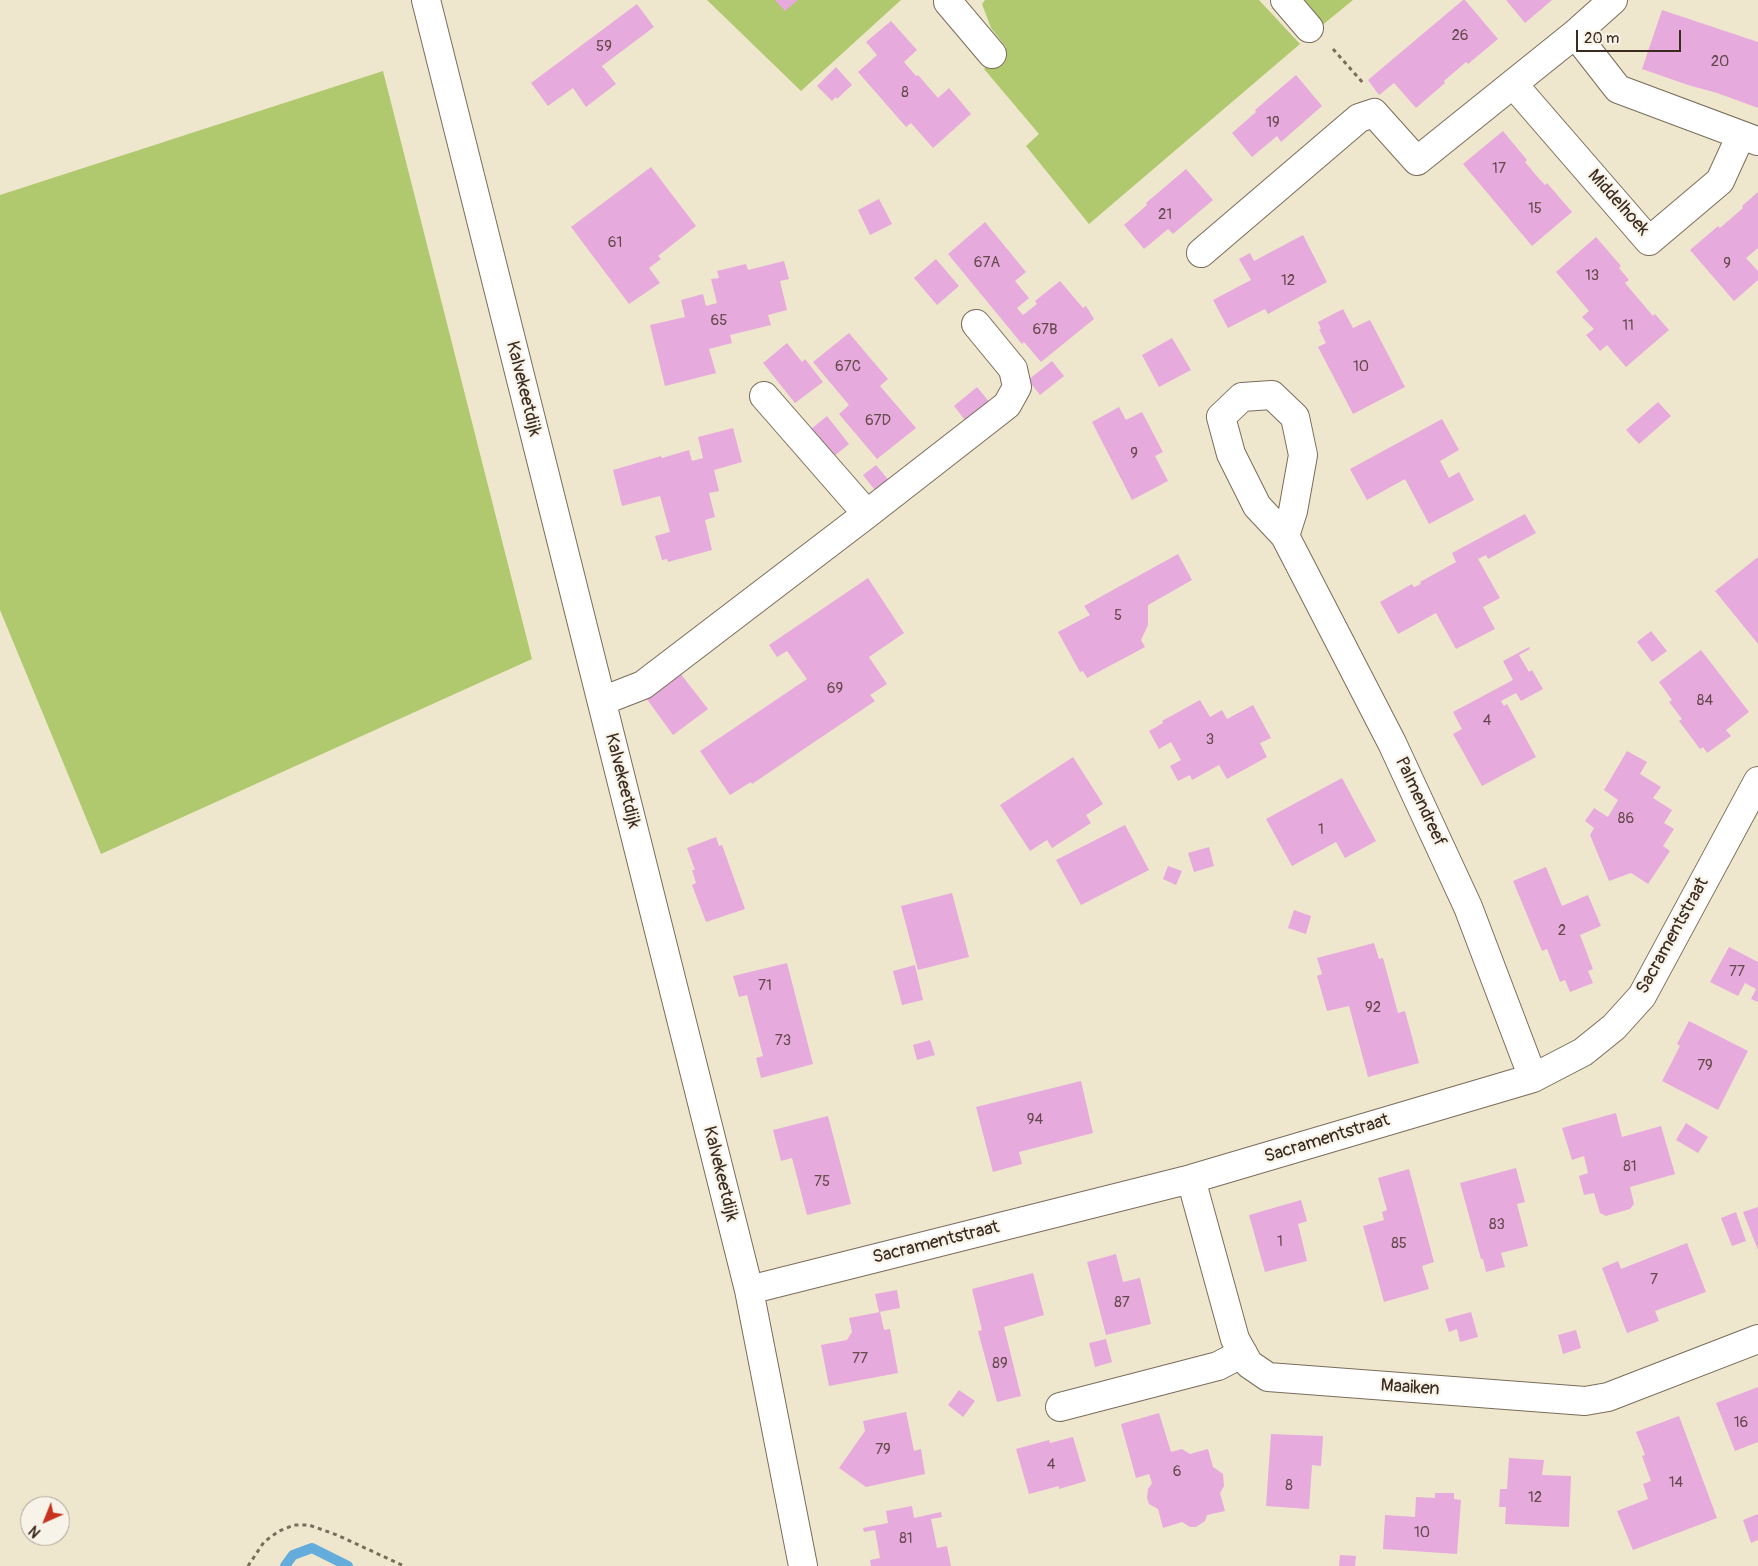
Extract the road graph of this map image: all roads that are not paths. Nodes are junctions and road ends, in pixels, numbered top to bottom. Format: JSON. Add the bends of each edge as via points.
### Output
{"nodes":[{"id":1,"x":426,"y":0,"type":"edge"},
{"id":2,"x":950,"y":0,"type":"edge"},
{"id":3,"x":1285,"y":0,"type":"edge"},
{"id":4,"x":1612,"y":0,"type":"edge"},
{"id":5,"x":1309,"y":28,"type":"road end"},
{"id":6,"x":1575,"y":34,"type":"junction"},
{"id":7,"x":992,"y":54,"type":"dead end"},
{"id":8,"x":1513,"y":84,"type":"junction"},
{"id":9,"x":1749,"y":138,"type":"edge"},
{"id":10,"x":1201,"y":252,"type":"dead end"},
{"id":11,"x":976,"y":324,"type":"dead end"},
{"id":12,"x":764,"y":396,"type":"dead end"},
{"id":13,"x":867,"y":514,"type":"junction"},
{"id":14,"x":1285,"y":536,"type":"junction"},
{"id":15,"x":602,"y":701,"type":"junction"},
{"id":16,"x":1758,"y":781,"type":"edge"},
{"id":17,"x":1533,"y":1078,"type":"junction"},
{"id":18,"x":1191,"y":1180,"type":"junction"},
{"id":19,"x":749,"y":1290,"type":"junction"},
{"id":20,"x":1758,"y":1339,"type":"edge"},
{"id":21,"x":1243,"y":1353,"type":"junction"},
{"id":22,"x":1060,"y":1407,"type":"dead end"},
{"id":23,"x":803,"y":1566,"type":"edge"}],
"edges":[{"from":1,"to":15,"type":"street","name":"Kalvekeetdijk"},
{"from":2,"to":7,"type":"street","via":[[948,2]]},
{"from":3,"to":5,"type":"street"},
{"from":4,"to":6,"type":"street"},
{"from":6,"to":8,"type":"street"},
{"from":6,"to":9,"type":"street","name":"Middelhoek","via":[[1618,90]]},
{"from":8,"to":9,"type":"street","name":"Middelhoek","via":[[1649,241],[1720,181]]},
{"from":8,"to":10,"type":"street","via":[[1417,161],[1374,113],[1359,118]]},
{"from":11,"to":13,"type":"street","via":[[1013,369],[1017,387],[1014,393],[1007,405]]},
{"from":12,"to":13,"type":"street"},
{"from":13,"to":15,"type":"street","via":[[643,685]]},
{"from":14,"to":14,"type":"street","name":"Palmendreef","via":[[1303,454],[1295,417],[1272,395],[1242,397],[1221,417],[1231,454],[1257,506]]},
{"from":14,"to":17,"type":"street","name":"Palmendreef","via":[[1392,743],[1464,898]]},
{"from":15,"to":19,"type":"street","name":"Kalvekeetdijk"},
{"from":16,"to":17,"type":"street","name":"Sacramentstraat","via":[[1642,996],[1614,1027],[1584,1052]]},
{"from":17,"to":18,"type":"street","name":"Sacramentstraat"},
{"from":18,"to":19,"type":"street","name":"Sacramentstraat"},
{"from":18,"to":21,"type":"street","name":"Maaiken","via":[[1235,1339]]},
{"from":19,"to":23,"type":"street","name":"Kalvekeetdijk"},
{"from":20,"to":21,"type":"street","name":"Maaiken","via":[[1608,1397],[1585,1401],[1268,1377],[1249,1364]]},
{"from":21,"to":22,"type":"street","via":[[1218,1366]]}]}
